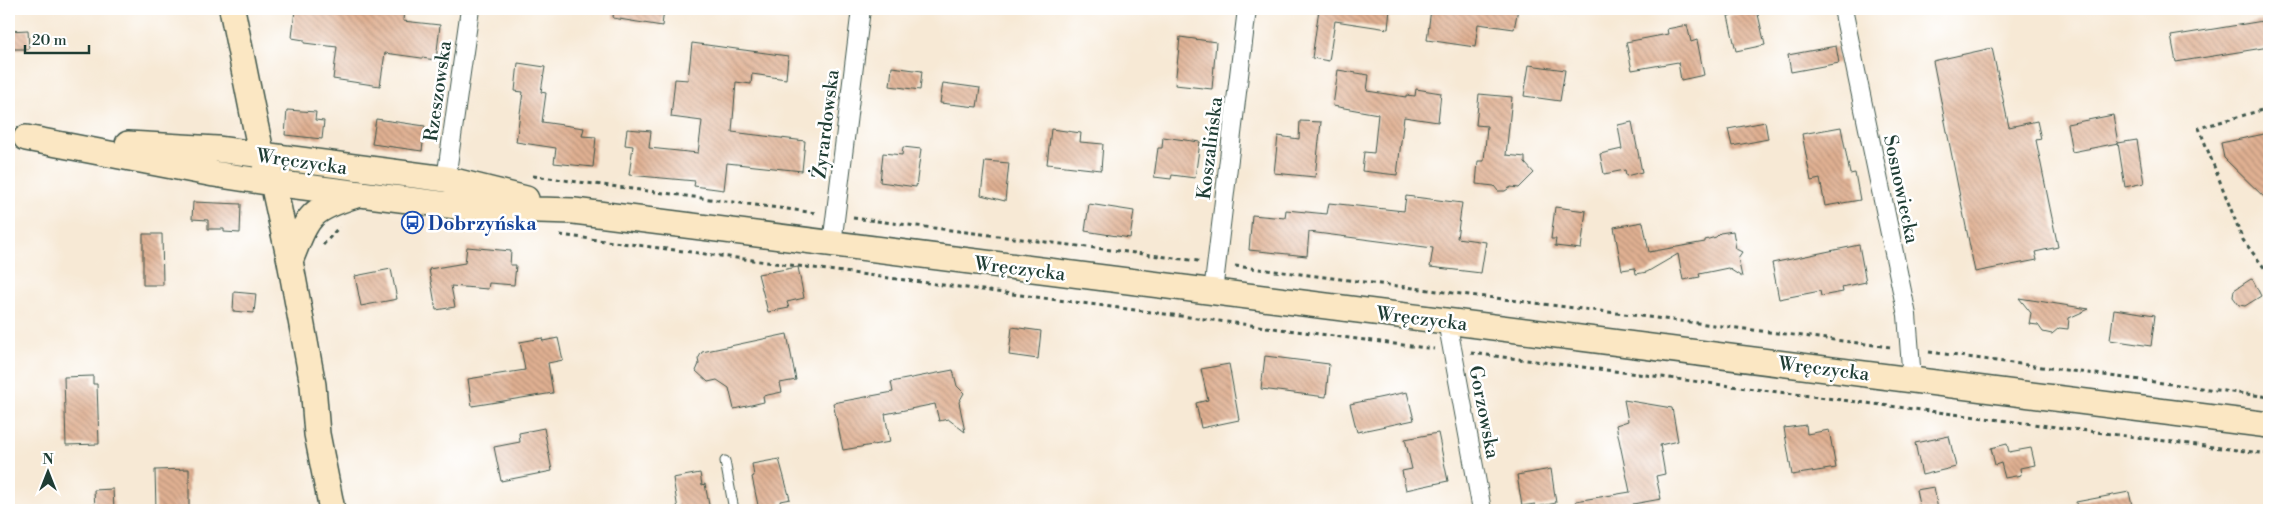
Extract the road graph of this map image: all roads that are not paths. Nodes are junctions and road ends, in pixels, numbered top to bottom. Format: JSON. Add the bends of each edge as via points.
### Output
{"nodes":[{"id":1,"x":232,"y":9,"type":"edge"},
{"id":2,"x":470,"y":9,"type":"edge"},
{"id":3,"x":861,"y":9,"type":"edge"},
{"id":4,"x":1247,"y":9,"type":"edge"},
{"id":5,"x":1843,"y":9,"type":"edge"},
{"id":6,"x":18,"y":137,"type":"edge"},
{"id":7,"x":262,"y":156,"type":"junction"},
{"id":8,"x":300,"y":161,"type":"junction"},
{"id":9,"x":446,"y":180,"type":"junction"},
{"id":10,"x":273,"y":183,"type":"junction"},
{"id":11,"x":360,"y":194,"type":"junction"},
{"id":12,"x":574,"y":210,"type":"junction"},
{"id":13,"x":832,"y":244,"type":"junction"},
{"id":14,"x":290,"y":261,"type":"junction"},
{"id":15,"x":1213,"y":292,"type":"junction"},
{"id":16,"x":1447,"y":321,"type":"junction"},
{"id":17,"x":1912,"y":380,"type":"junction"},
{"id":18,"x":2269,"y":425,"type":"edge"},
{"id":19,"x":725,"y":461,"type":"dead end"},
{"id":20,"x":332,"y":510,"type":"edge"},
{"id":21,"x":734,"y":510,"type":"edge"},
{"id":22,"x":1482,"y":510,"type":"edge"}],
"edges":[{"from":1,"to":7,"type":"main road"},
{"from":2,"to":9,"type":"street","name":"Rzeszowska"},
{"from":3,"to":13,"type":"street","name":"Żyrardowska"},
{"from":4,"to":15,"type":"street","name":"Koszalińska"},
{"from":5,"to":17,"type":"street","name":"Sosnowiecka","via":[[1907,315]]},
{"from":6,"to":7,"type":"main road","name":"Wręczycka"},
{"from":6,"to":10,"type":"main road","name":"Wręczycka"},
{"from":7,"to":8,"type":"main road","name":"Wręczycka"},
{"from":7,"to":10,"type":"main road"},
{"from":8,"to":9,"type":"main road","name":"Wręczycka"},
{"from":8,"to":10,"type":"main road","via":[[283,170]]},
{"from":9,"to":12,"type":"main road","name":"Wręczycka"},
{"from":10,"to":11,"type":"main road","name":"Wręczycka"},
{"from":10,"to":14,"type":"main road"},
{"from":11,"to":12,"type":"main road","name":"Wręczycka","via":[[472,208]]},
{"from":11,"to":14,"type":"main road","via":[[316,211],[305,225]]},
{"from":12,"to":13,"type":"main road","name":"Wręczycka"},
{"from":13,"to":15,"type":"main road","name":"Wręczycka"},
{"from":14,"to":20,"type":"main road"},
{"from":15,"to":16,"type":"main road","name":"Wręczycka"},
{"from":16,"to":17,"type":"main road","name":"Wręczycka"},
{"from":16,"to":22,"type":"street","name":"Gorzowska"},
{"from":17,"to":18,"type":"main road","name":"Wręczycka"},
{"from":19,"to":21,"type":"lane"}]}
